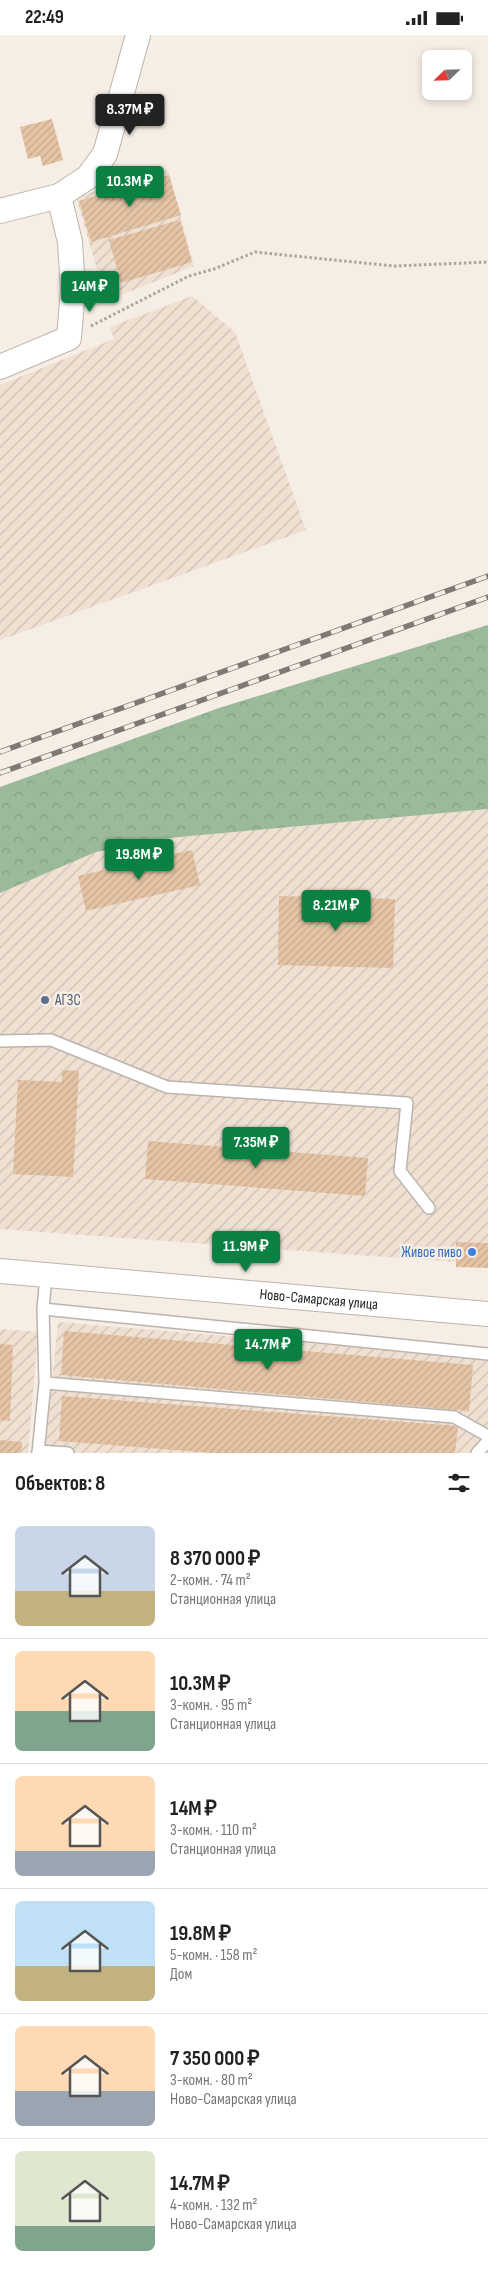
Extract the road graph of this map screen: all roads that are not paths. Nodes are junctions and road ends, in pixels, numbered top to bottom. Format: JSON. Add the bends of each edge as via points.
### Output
{"nodes":[{"id":1,"x":138,"y":35,"type":"edge"},
{"id":2,"x":59,"y":196,"type":"junction"},
{"id":3,"x":0,"y":211,"type":"edge"},
{"id":4,"x":0,"y":367,"type":"edge"},
{"id":5,"x":0,"y":1041,"type":"edge"},
{"id":6,"x":429,"y":1207,"type":"dead end"},
{"id":7,"x":0,"y":1271,"type":"edge"},
{"id":8,"x":46,"y":1276,"type":"junction"},
{"id":9,"x":43,"y":1309,"type":"junction"},
{"id":10,"x":488,"y":1314,"type":"edge"},
{"id":11,"x":488,"y":1354,"type":"edge"},
{"id":12,"x":45,"y":1383,"type":"junction"},
{"id":13,"x":488,"y":1436,"type":"edge"},
{"id":14,"x":488,"y":1441,"type":"edge"},
{"id":15,"x":38,"y":1452,"type":"edge"},
{"id":16,"x":68,"y":1453,"type":"edge"},
{"id":17,"x":477,"y":1453,"type":"edge"}],
"edges":[{"from":1,"to":2,"type":"street","via":[[105,154],[88,177]]},
{"from":2,"to":3,"type":"street"},
{"from":2,"to":4,"type":"street","via":[[70,242],[73,289],[69,338]]},
{"from":5,"to":6,"type":"lane","via":[[51,1040],[167,1087],[408,1103],[400,1171]]},
{"from":7,"to":8,"type":"street","name":"Ново-Самарская улица"},
{"from":8,"to":9,"type":"lane"},
{"from":8,"to":10,"type":"street","name":"Ново-Самарская улица"},
{"from":9,"to":11,"type":"lane"},
{"from":9,"to":12,"type":"lane"},
{"from":12,"to":13,"type":"lane","via":[[454,1417]]},
{"from":12,"to":15,"type":"lane"},
{"from":14,"to":17,"type":"lane"},
{"from":15,"to":16,"type":"lane"}]}
